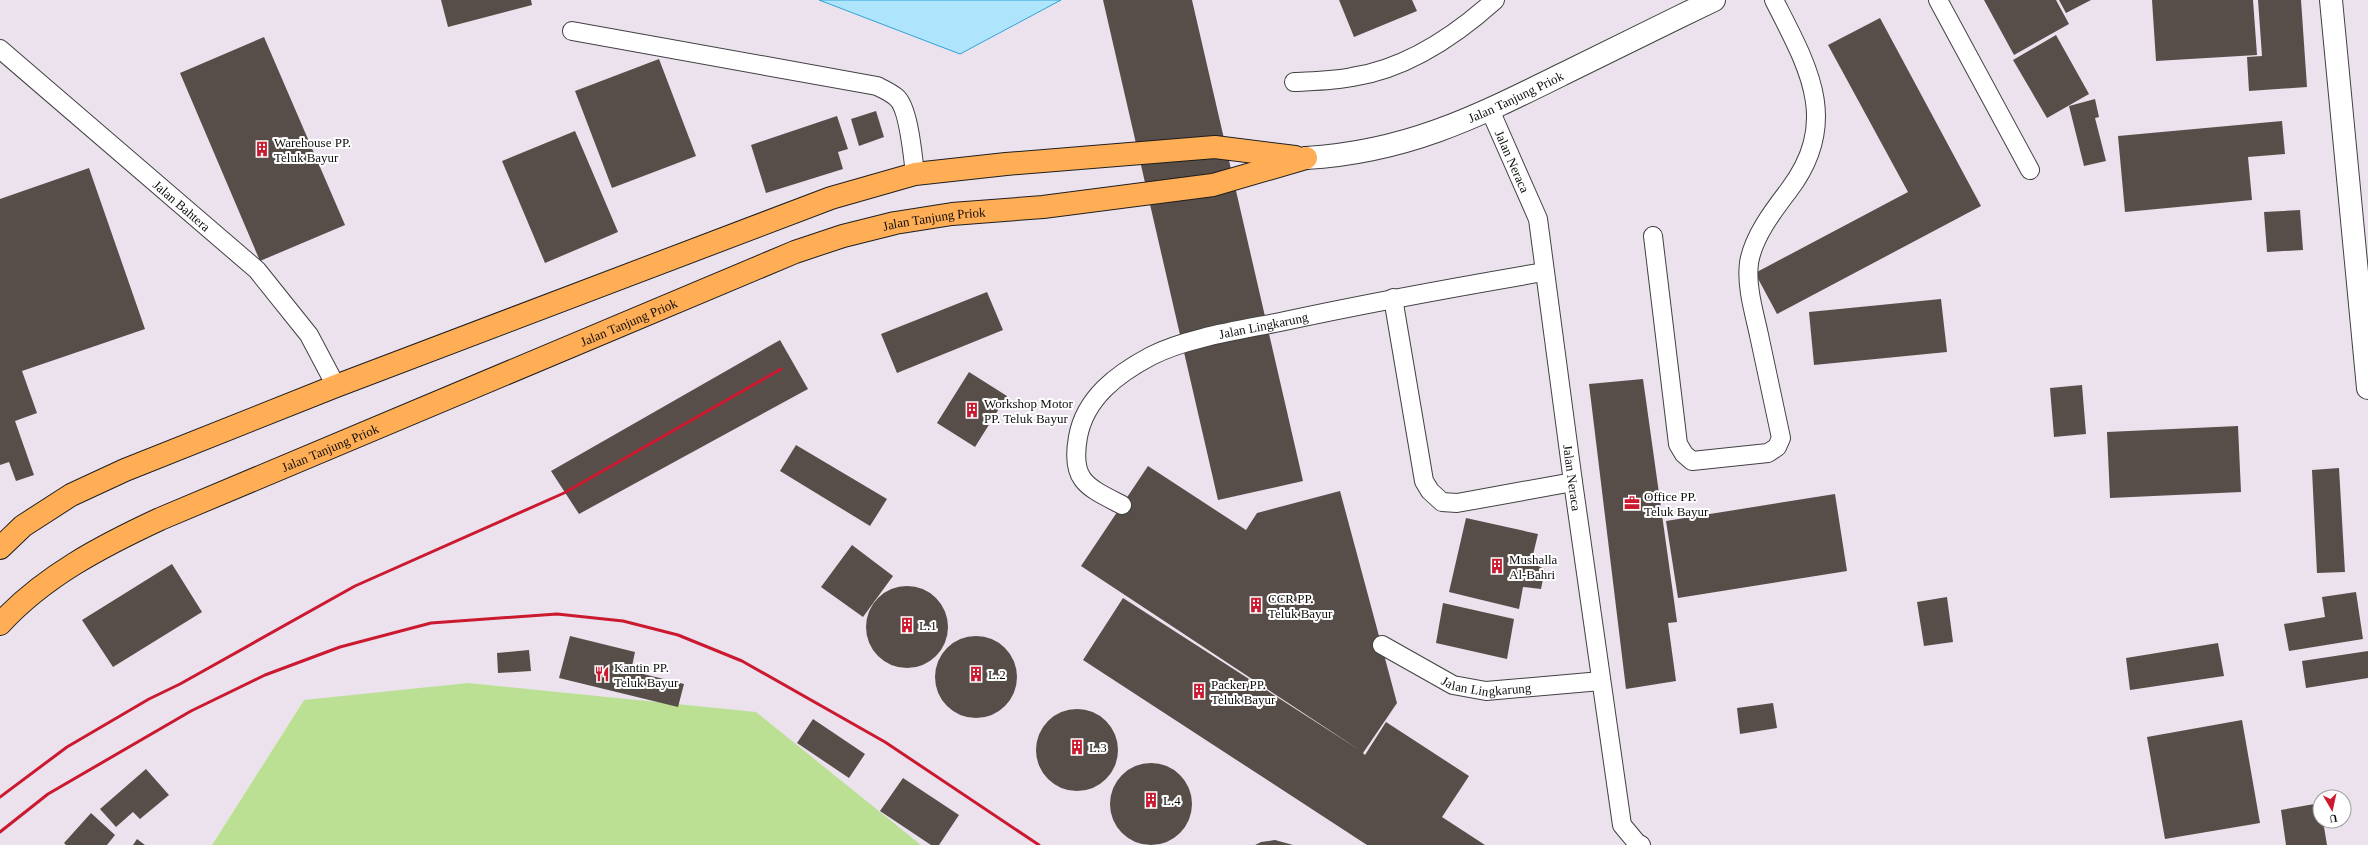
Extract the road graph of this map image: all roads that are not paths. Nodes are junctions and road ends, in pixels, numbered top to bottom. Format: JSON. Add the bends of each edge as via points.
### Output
{"nodes":[{"id":1,"x":1495,"y":0,"type":"edge"},
{"id":2,"x":1714,"y":0,"type":"edge"},
{"id":3,"x":1774,"y":0,"type":"edge"},
{"id":4,"x":1938,"y":0,"type":"edge"},
{"id":5,"x":2331,"y":0,"type":"edge"},
{"id":6,"x":572,"y":31,"type":"dead end"},
{"id":7,"x":0,"y":49,"type":"edge"},
{"id":8,"x":1294,"y":82,"type":"dead end"},
{"id":9,"x":1490,"y":110,"type":"junction"},
{"id":10,"x":1306,"y":158,"type":"junction"},
{"id":11,"x":2030,"y":170,"type":"dead end"},
{"id":12,"x":915,"y":174,"type":"junction"},
{"id":13,"x":1653,"y":236,"type":"dead end"},
{"id":14,"x":1544,"y":272,"type":"junction"},
{"id":15,"x":1393,"y":298,"type":"junction"},
{"id":16,"x":336,"y":386,"type":"junction"},
{"id":17,"x":2368,"y":388,"type":"edge"},
{"id":18,"x":1573,"y":482,"type":"junction"},
{"id":19,"x":1122,"y":505,"type":"dead end"},
{"id":20,"x":0,"y":548,"type":"edge"},
{"id":21,"x":0,"y":624,"type":"edge"},
{"id":22,"x":1382,"y":645,"type":"dead end"},
{"id":23,"x":1601,"y":681,"type":"junction"},
{"id":24,"x":1641,"y":845,"type":"edge"}],
"edges":[{"from":1,"to":8,"type":"lane","via":[[1470,23],[1420,53],[1385,69],[1352,77]]},
{"from":2,"to":9,"type":"street","name":"Jalan Tanjung Priok"},
{"from":3,"to":13,"type":"lane","via":[[1805,62],[1813,86],[1816,116],[1814,142],[1803,171],[1752,247],[1749,265],[1750,294],[1781,438],[1777,447],[1768,452],[1692,461],[1678,444]]},
{"from":4,"to":11,"type":"lane"},
{"from":5,"to":17,"type":"street"},
{"from":6,"to":12,"type":"lane","via":[[877,86],[897,97],[904,112],[910,132]]},
{"from":7,"to":16,"type":"lane","name":"Jalan Bahtera","via":[[257,270],[308,335]]},
{"from":9,"to":10,"type":"street","name":"Jalan Tanjung Priok","via":[[1442,131],[1396,145],[1344,156]]},
{"from":9,"to":14,"type":"lane","name":"Jalan Neraca","via":[[1538,219]]},
{"from":10,"to":12,"type":"highway","name":"Jalan Tanjung Priok","via":[[1215,147]]},
{"from":10,"to":21,"type":"highway","name":"Jalan Tanjung Priok","via":[[1213,184],[1043,207],[952,214],[895,223],[795,252],[160,519],[96,549],[50,579]]},
{"from":12,"to":16,"type":"highway","name":"Jalan Tanjung Priok","via":[[831,198]]},
{"from":14,"to":15,"type":"lane","name":"Jalan Lingkarung"},
{"from":14,"to":18,"type":"lane","name":"Jalan Neraca"},
{"from":15,"to":18,"type":"lane","via":[[1424,481],[1430,491],[1442,502],[1457,503]]},
{"from":15,"to":19,"type":"lane","name":"Jalan Lingkarung","via":[[1204,338],[1151,356],[1108,384],[1091,402],[1079,434],[1075,455],[1077,471],[1089,488]]},
{"from":16,"to":20,"type":"highway","name":"Jalan Tanjung Priok","via":[[125,470],[71,495],[23,526]]},
{"from":18,"to":23,"type":"lane","name":"Jalan Neraca"},
{"from":22,"to":23,"type":"lane","name":"Jalan Lingkarung","via":[[1453,685],[1486,691]]},
{"from":23,"to":24,"type":"lane","name":"Jalan Neraca","via":[[1622,825]]}]}
